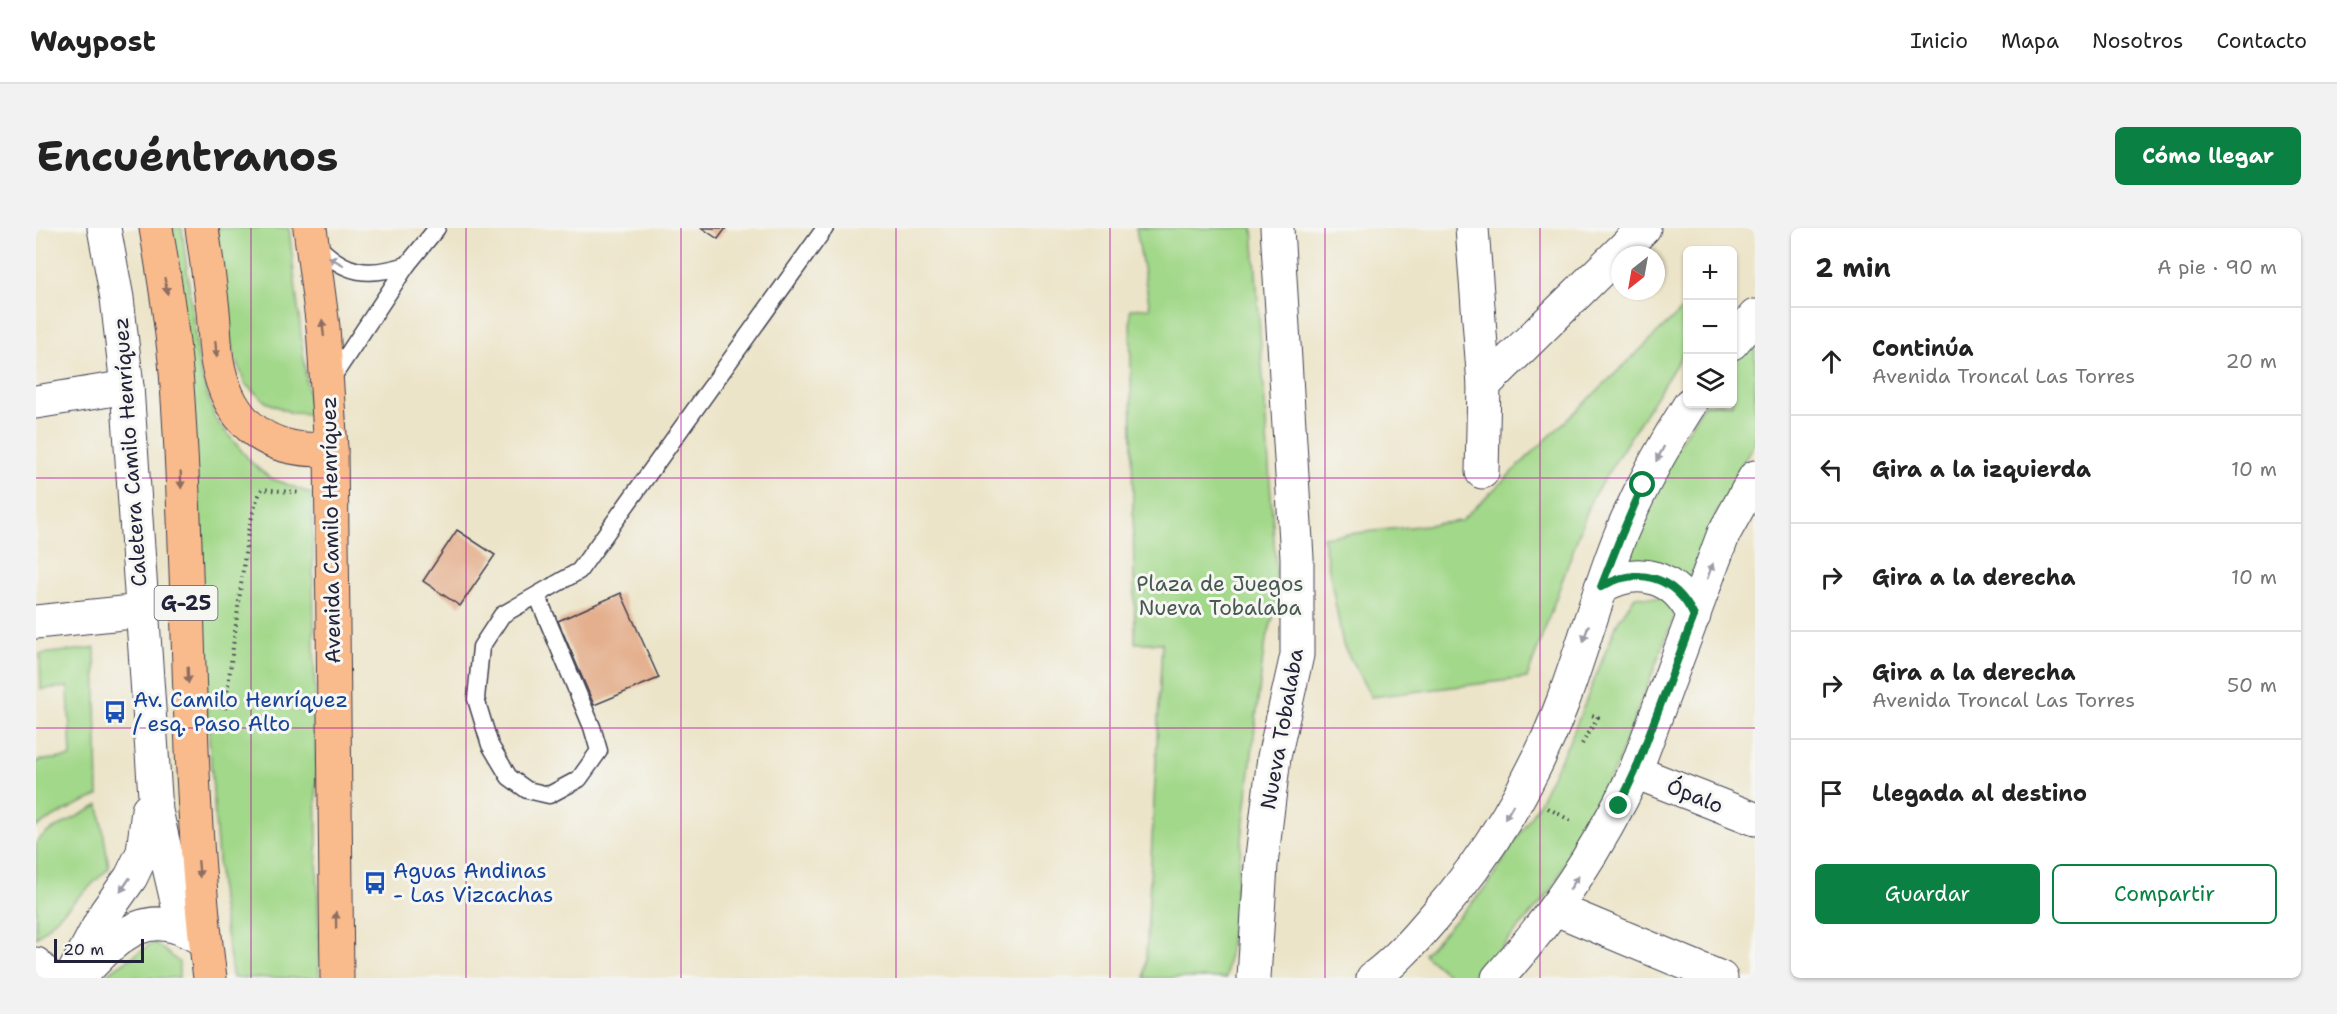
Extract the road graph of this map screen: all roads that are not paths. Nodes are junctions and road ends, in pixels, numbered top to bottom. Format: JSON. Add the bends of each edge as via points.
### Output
{"nodes":[{"id":1,"x":104,"y":228,"type":"edge"},
{"id":2,"x":156,"y":228,"type":"edge"},
{"id":3,"x":202,"y":228,"type":"edge"},
{"id":4,"x":437,"y":228,"type":"edge"},
{"id":5,"x":825,"y":228,"type":"edge"},
{"id":6,"x":1277,"y":228,"type":"edge"},
{"id":7,"x":1472,"y":228,"type":"edge"},
{"id":8,"x":1644,"y":228,"type":"edge"},
{"id":9,"x":311,"y":234,"type":"edge"},
{"id":10,"x":407,"y":265,"type":"junction"},
{"id":11,"x":1755,"y":316,"type":"edge"},
{"id":12,"x":1737,"y":337,"type":"edge"},
{"id":13,"x":327,"y":385,"type":"junction"},
{"id":14,"x":1484,"y":385,"type":"junction"},
{"id":15,"x":127,"y":387,"type":"junction"},
{"id":16,"x":36,"y":402,"type":"edge"},
{"id":17,"x":1688,"y":408,"type":"edge"},
{"id":18,"x":331,"y":449,"type":"junction"},
{"id":19,"x":1482,"y":472,"type":"dead end"},
{"id":20,"x":1755,"y":477,"type":"edge"},
{"id":21,"x":1601,"y":587,"type":"junction"},
{"id":22,"x":537,"y":595,"type":"junction"},
{"id":23,"x":142,"y":611,"type":"junction"},
{"id":24,"x":1694,"y":616,"type":"junction"},
{"id":25,"x":36,"y":622,"type":"edge"},
{"id":26,"x":153,"y":769,"type":"junction"},
{"id":27,"x":1635,"y":772,"type":"junction"},
{"id":28,"x":1755,"y":819,"type":"edge"},
{"id":29,"x":1556,"y":909,"type":"junction"},
{"id":30,"x":194,"y":934,"type":"junction"},
{"id":31,"x":36,"y":964,"type":"edge"},
{"id":32,"x":1405,"y":965,"type":"edge"},
{"id":33,"x":48,"y":978,"type":"edge"},
{"id":34,"x":71,"y":978,"type":"edge"},
{"id":35,"x":78,"y":978,"type":"edge"},
{"id":36,"x":210,"y":978,"type":"edge"},
{"id":37,"x":337,"y":978,"type":"edge"},
{"id":38,"x":1254,"y":978,"type":"edge"},
{"id":39,"x":1373,"y":978,"type":"edge"},
{"id":40,"x":1498,"y":978,"type":"edge"},
{"id":41,"x":1721,"y":978,"type":"edge"}],
"edges":[{"from":1,"to":15,"type":"street","name":"Caletera Camilo Henríquez"},
{"from":2,"to":30,"type":"main road","number":"G-25","one_way":true,"via":[[176,371],[193,798]]},
{"from":3,"to":18,"type":"main road","one_way":true,"via":[[218,368],[229,398],[246,423],[271,442],[301,450]]},
{"from":4,"to":10,"type":"lane"},
{"from":5,"to":22,"type":"lane","via":[[579,571]]},
{"from":6,"to":38,"type":"street","name":"Nueva Tobalaba","via":[[1297,558],[1297,655],[1274,757],[1261,866]]},
{"from":7,"to":14,"type":"street"},
{"from":8,"to":14,"type":"street"},
{"from":10,"to":9,"type":"lane","one_way":true,"via":[[382,273],[355,271],[330,260]]},
{"from":13,"to":9,"type":"main road","name":"Avenida Camilo Henríquez","one_way":true},
{"from":10,"to":13,"type":"lane"},
{"from":11,"to":12,"type":"street"},
{"from":13,"to":18,"type":"main road","name":"Avenida Camilo Henríquez"},
{"from":14,"to":19,"type":"street"},
{"from":15,"to":16,"type":"street"},
{"from":15,"to":23,"type":"street","name":"Caletera Camilo Henríquez"},
{"from":17,"to":21,"type":"street","one_way":true,"via":[[1643,485]]},
{"from":37,"to":18,"type":"main road","name":"Avenida Camilo Henríquez","one_way":true},
{"from":24,"to":20,"type":"street","one_way":true,"via":[[1724,533]]},
{"from":21,"to":24,"type":"street","via":[[1623,577],[1650,577],[1677,591]]},
{"from":21,"to":32,"type":"street","one_way":true,"via":[[1562,704],[1530,776],[1498,831]]},
{"from":22,"to":22,"type":"lane","via":[[502,615],[481,646],[476,699],[490,745],[510,777],[527,790],[549,795],[579,780],[599,751]]},
{"from":23,"to":25,"type":"street"},
{"from":23,"to":26,"type":"street","name":"Caletera Camilo Henríquez"},
{"from":24,"to":27,"type":"street"},
{"from":26,"to":30,"type":"street","name":"Caletera Camilo Henríquez","via":[[156,811]]},
{"from":26,"to":34,"type":"street","one_way":true,"via":[[143,852]]},
{"from":27,"to":28,"type":"street","name":"Ópalo"},
{"from":29,"to":27,"type":"street","one_way":true,"via":[[1602,839]]},
{"from":29,"to":40,"type":"street"},
{"from":29,"to":41,"type":"street"},
{"from":30,"to":35,"type":"street","via":[[158,923],[136,927],[116,940]]},
{"from":30,"to":36,"type":"main road","number":"G-25"},
{"from":31,"to":33,"type":"street"},
{"from":32,"to":39,"type":"street"}]}
